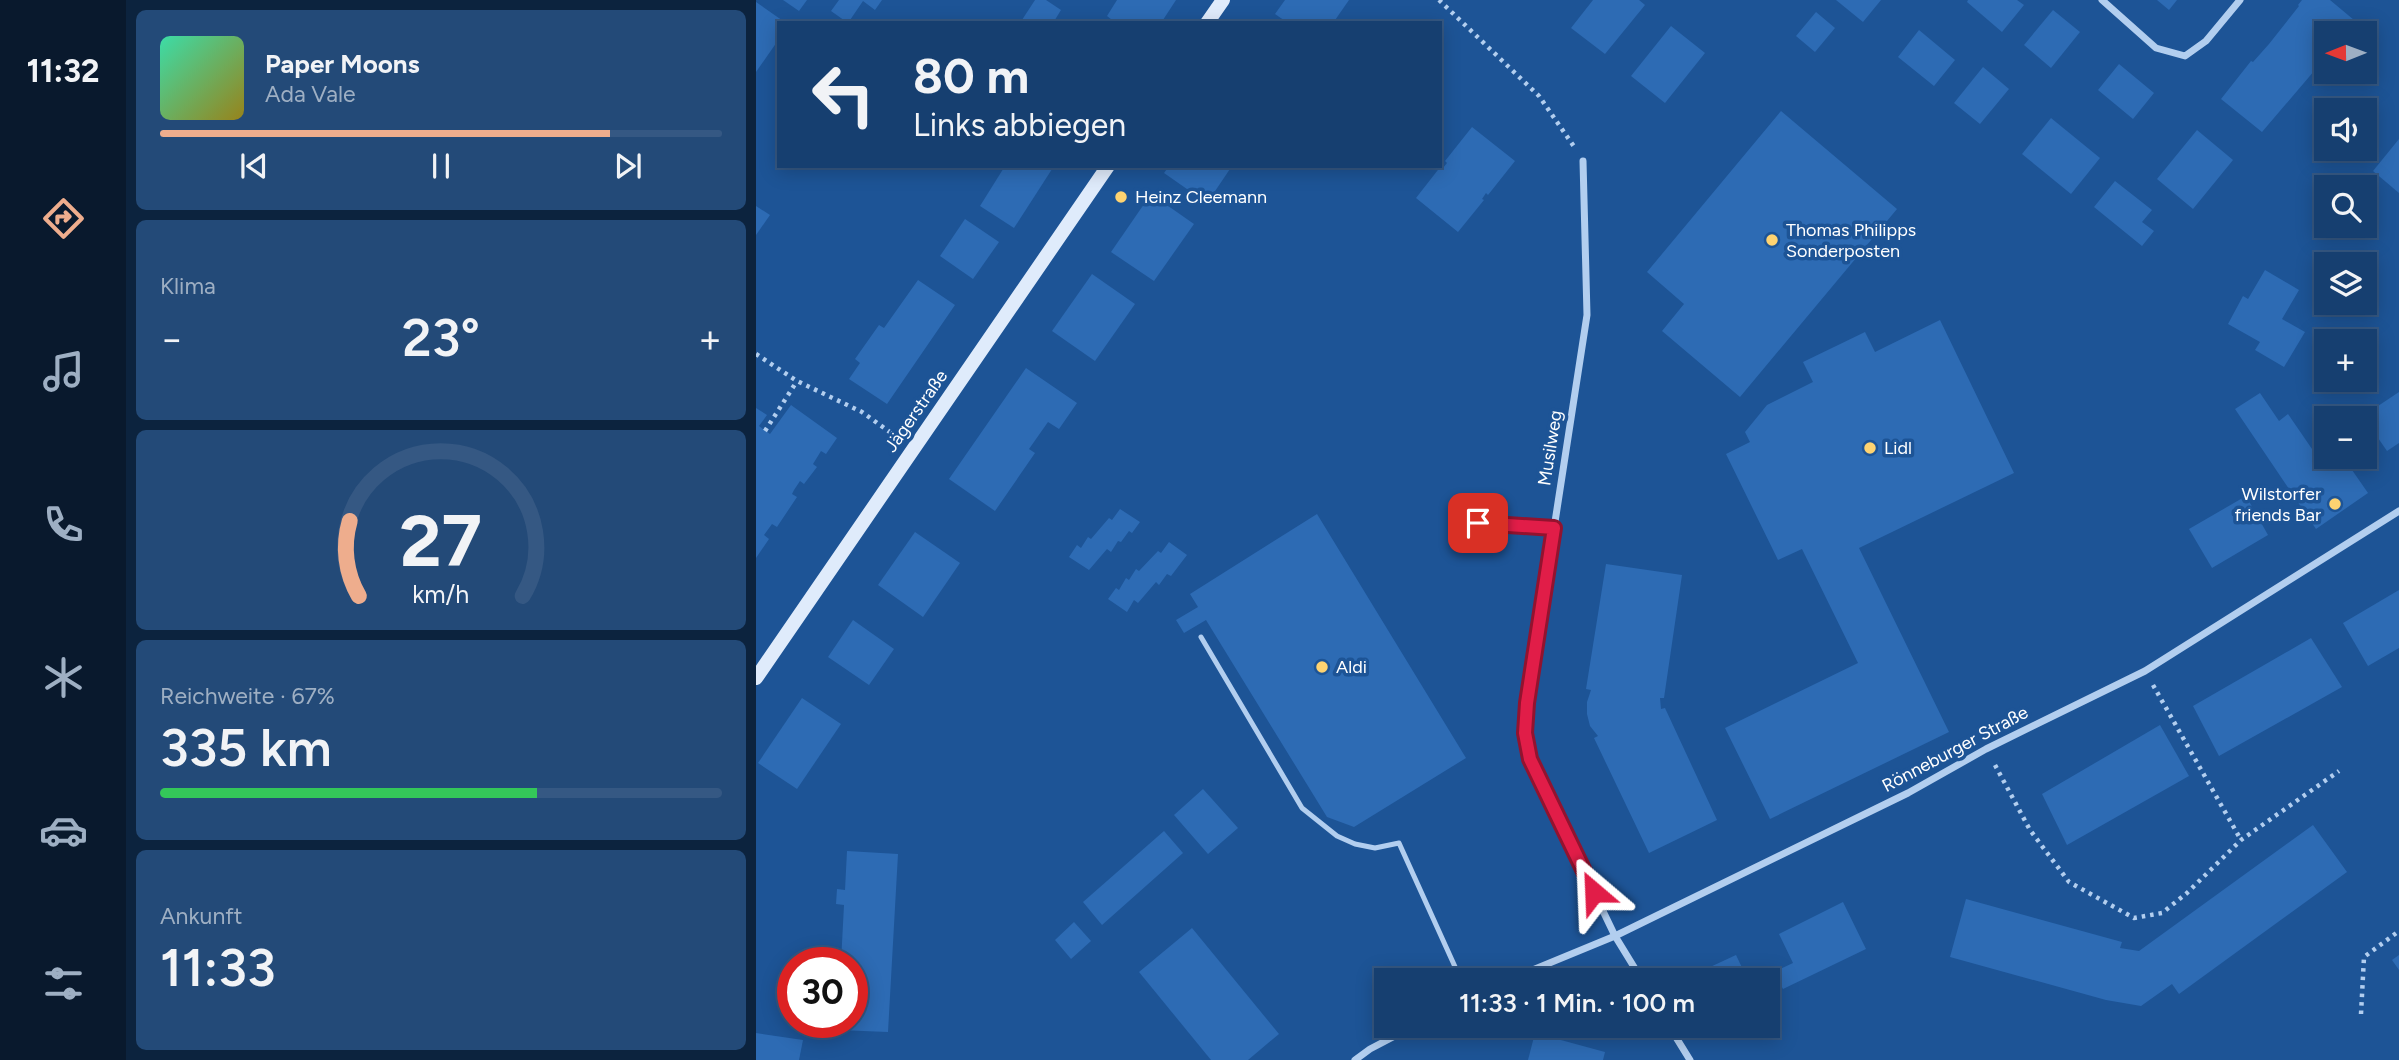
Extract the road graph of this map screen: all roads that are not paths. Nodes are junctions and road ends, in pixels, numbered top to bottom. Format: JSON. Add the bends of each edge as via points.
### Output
{"nodes":[{"id":1,"x":1223,"y":0,"type":"edge"},
{"id":2,"x":2102,"y":0,"type":"edge"},
{"id":3,"x":2241,"y":0,"type":"edge"},
{"id":4,"x":1208,"y":21,"type":"edge"},
{"id":5,"x":1583,"y":161,"type":"road end"},
{"id":6,"x":1107,"y":168,"type":"edge"},
{"id":7,"x":2399,"y":511,"type":"edge"},
{"id":8,"x":1478,"y":523,"type":"dead end"},
{"id":9,"x":1554,"y":528,"type":"junction"},
{"id":10,"x":1201,"y":637,"type":"dead end"},
{"id":11,"x":756,"y":678,"type":"edge"},
{"id":12,"x":1615,"y":936,"type":"junction"},
{"id":13,"x":1456,"y":968,"type":"edge"},
{"id":14,"x":1537,"y":968,"type":"edge"},
{"id":15,"x":1635,"y":968,"type":"edge"},
{"id":16,"x":1391,"y":1038,"type":"edge"},
{"id":17,"x":1676,"y":1038,"type":"edge"},
{"id":18,"x":1355,"y":1060,"type":"edge"},
{"id":19,"x":1690,"y":1060,"type":"edge"}],
"edges":[{"from":1,"to":4,"type":"street"},
{"from":2,"to":3,"type":"street","via":[[2156,48],[2185,56],[2206,41]]},
{"from":5,"to":9,"type":"street","name":"Musilweg","via":[[1587,315]]},
{"from":6,"to":11,"type":"street","name":"Jägerstraße"},
{"from":7,"to":12,"type":"street","name":"Rönneburger Straße","via":[[2145,671]]},
{"from":8,"to":9,"type":"lane"},
{"from":9,"to":12,"type":"street","name":"Musilweg","via":[[1525,733],[1530,759]]},
{"from":10,"to":13,"type":"lane","via":[[1301,808],[1327,830],[1355,844],[1375,848],[1399,843]]},
{"from":12,"to":14,"type":"street","name":"Rönneburger Straße"},
{"from":12,"to":15,"type":"street","name":"Musilweg"},
{"from":16,"to":18,"type":"street"},
{"from":17,"to":19,"type":"street"}]}
